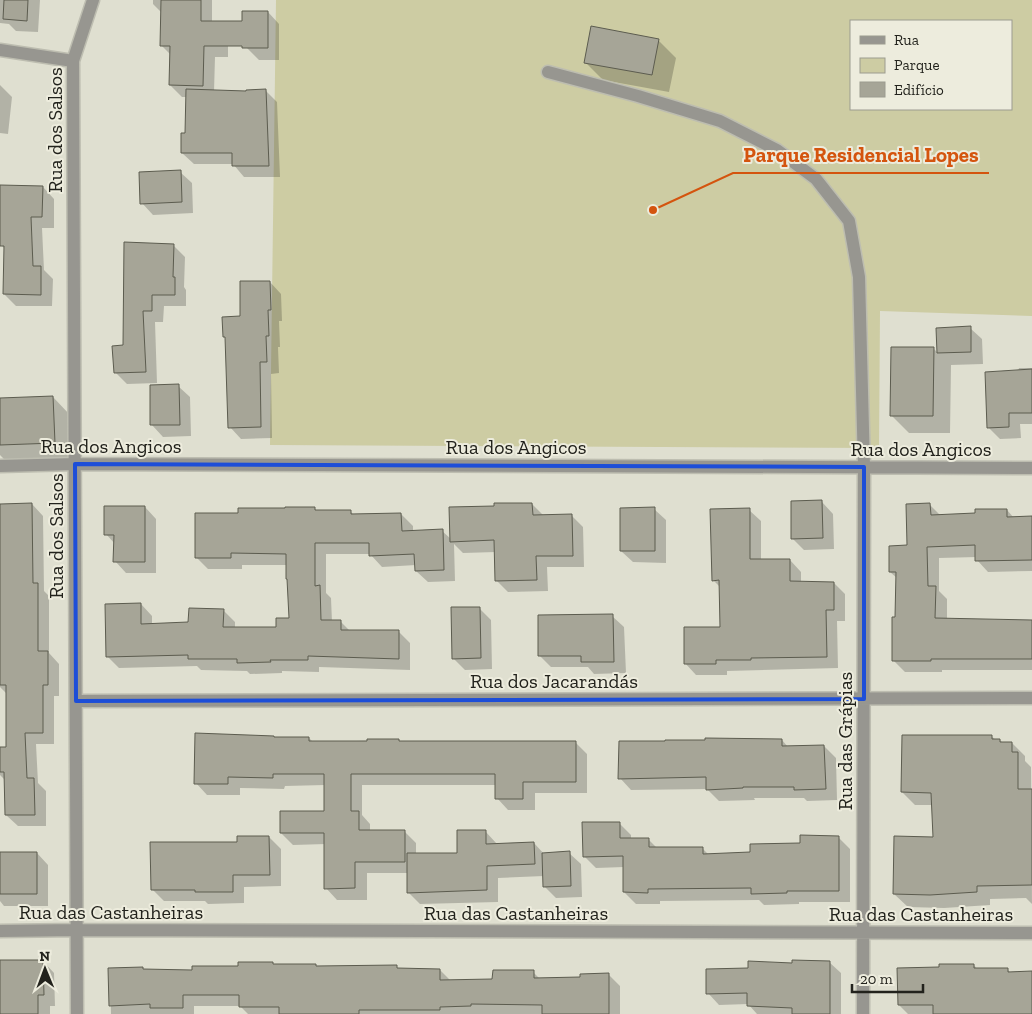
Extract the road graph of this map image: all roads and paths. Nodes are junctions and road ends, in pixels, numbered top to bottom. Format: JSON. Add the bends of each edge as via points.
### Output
{"nodes":[{"id":1,"x":93,"y":0,"type":"edge"},
{"id":2,"x":0,"y":50,"type":"edge"},
{"id":3,"x":74,"y":61,"type":"junction"},
{"id":4,"x":548,"y":72,"type":"dead end"},
{"id":5,"x":75,"y":464,"type":"junction"},
{"id":6,"x":0,"y":466,"type":"edge"},
{"id":7,"x":864,"y":467,"type":"junction"},
{"id":8,"x":1032,"y":468,"type":"edge"},
{"id":9,"x":1032,"y":698,"type":"edge"},
{"id":10,"x":864,"y":699,"type":"junction"},
{"id":11,"x":76,"y":701,"type":"junction"},
{"id":12,"x":76,"y":930,"type":"junction"},
{"id":13,"x":0,"y":931,"type":"edge"},
{"id":14,"x":863,"y":933,"type":"junction"},
{"id":15,"x":1032,"y":933,"type":"edge"},
{"id":16,"x":77,"y":1014,"type":"edge"},
{"id":17,"x":863,"y":1014,"type":"edge"}],
"edges":[{"from":1,"to":3,"type":"street","name":"Rua dos Salsos"},
{"from":2,"to":3,"type":"street"},
{"from":3,"to":5,"type":"street","name":"Rua dos Salsos"},
{"from":4,"to":7,"type":"street","name":"Rua das Grápias","via":[[720,121],[777,150],[822,186],[849,221],[859,278]]},
{"from":5,"to":6,"type":"street","name":"Rua dos Angicos"},
{"from":5,"to":7,"type":"street","name":"Rua dos Angicos"},
{"from":5,"to":11,"type":"street","name":"Rua dos Salsos"},
{"from":7,"to":8,"type":"street","name":"Rua dos Angicos"},
{"from":7,"to":10,"type":"street","name":"Rua das Grápias"},
{"from":9,"to":10,"type":"street","name":"Rua dos Jacarandás"},
{"from":10,"to":11,"type":"street","name":"Rua dos Jacarandás"},
{"from":10,"to":14,"type":"street","name":"Rua das Grápias"},
{"from":11,"to":12,"type":"street","name":"Rua dos Salsos"},
{"from":12,"to":13,"type":"street","name":"Rua das Castanheiras"},
{"from":12,"to":14,"type":"street","name":"Rua das Castanheiras"},
{"from":12,"to":16,"type":"street","name":"Rua dos Salsos"},
{"from":14,"to":15,"type":"street","name":"Rua das Castanheiras"},
{"from":14,"to":17,"type":"street","name":"Rua das Grápias"}]}
